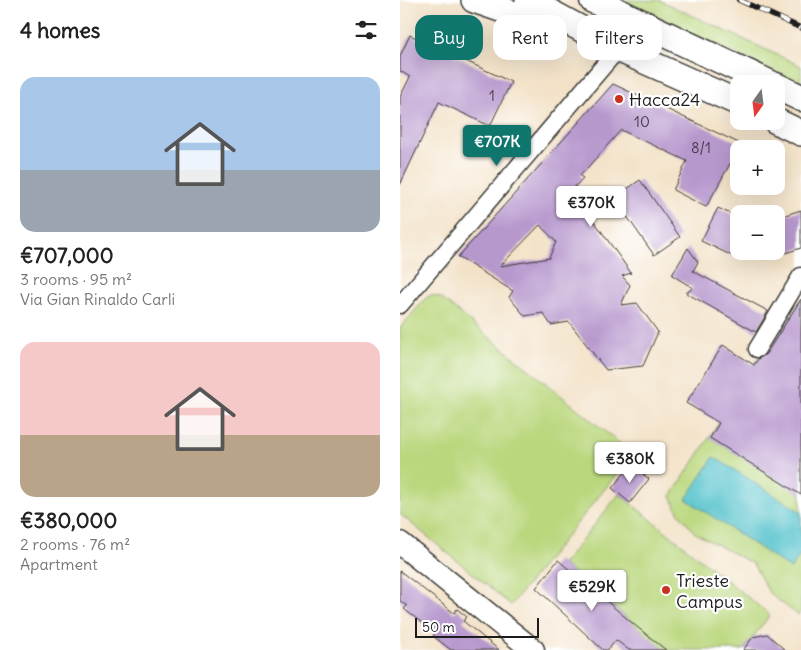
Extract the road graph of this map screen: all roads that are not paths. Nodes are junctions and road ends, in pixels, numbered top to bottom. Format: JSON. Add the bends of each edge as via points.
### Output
{"nodes":[{"id":1,"x":474,"y":0,"type":"edge"},
{"id":2,"x":528,"y":0,"type":"edge"},
{"id":3,"x":592,"y":0,"type":"edge"},
{"id":4,"x":577,"y":27,"type":"edge"},
{"id":5,"x":577,"y":35,"type":"edge"},
{"id":6,"x":609,"y":60,"type":"edge"},
{"id":7,"x":643,"y":60,"type":"edge"},
{"id":8,"x":752,"y":75,"type":"edge"},
{"id":9,"x":785,"y":90,"type":"edge"},
{"id":10,"x":801,"y":98,"type":"edge"},
{"id":11,"x":730,"y":99,"type":"edge"},
{"id":12,"x":785,"y":125,"type":"edge"},
{"id":13,"x":801,"y":133,"type":"edge"},
{"id":14,"x":801,"y":276,"type":"edge"},
{"id":15,"x":400,"y":305,"type":"edge"},
{"id":16,"x":757,"y":349,"type":"dead end"},
{"id":17,"x":400,"y":543,"type":"edge"},
{"id":18,"x":533,"y":650,"type":"edge"}],
"edges":[{"from":1,"to":5,"type":"main road"},
{"from":2,"to":4,"type":"main road"},
{"from":3,"to":8,"type":"highway"},
{"from":6,"to":15,"type":"street"},
{"from":7,"to":11,"type":"main road"},
{"from":9,"to":10,"type":"highway"},
{"from":12,"to":13,"type":"main road"},
{"from":14,"to":16,"type":"street"},
{"from":17,"to":18,"type":"main road"}]}
